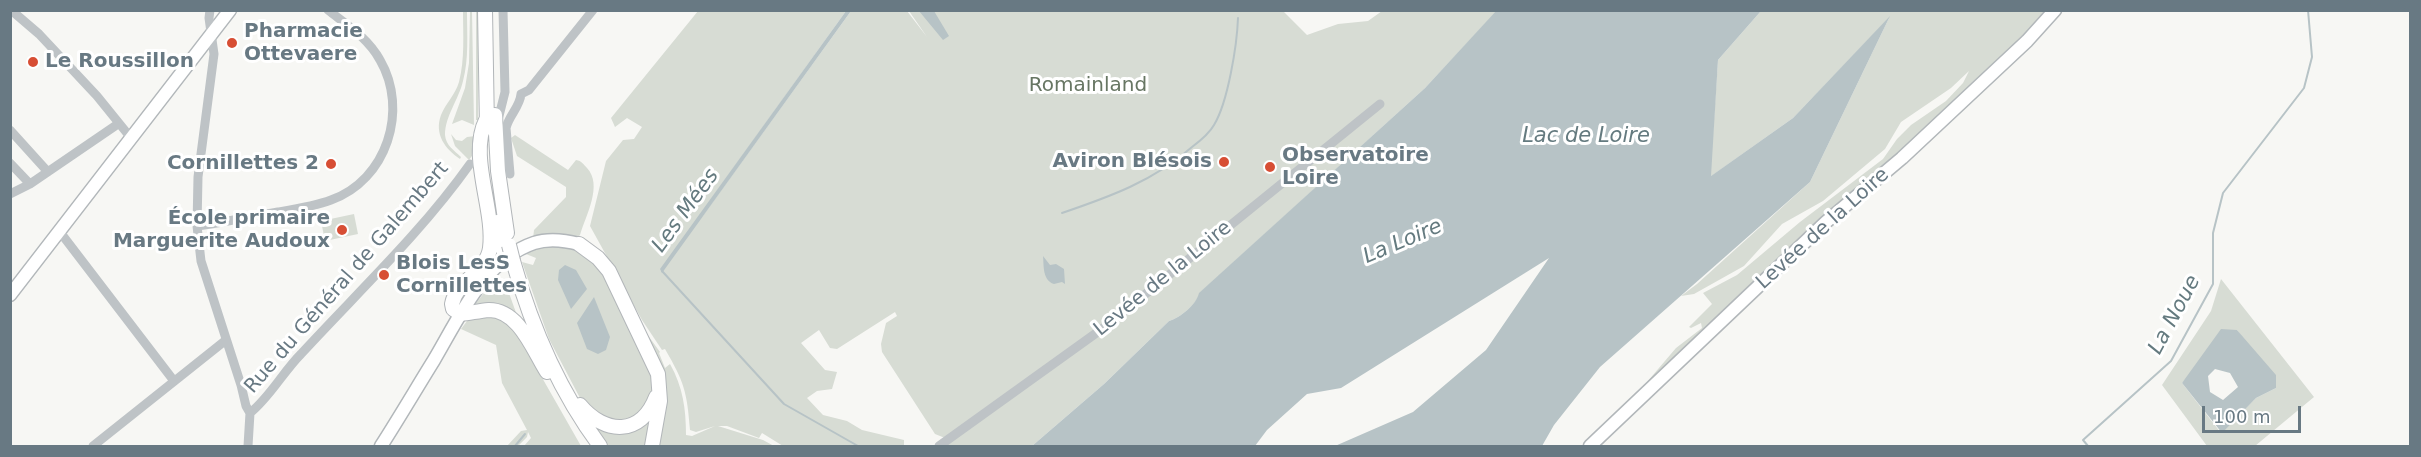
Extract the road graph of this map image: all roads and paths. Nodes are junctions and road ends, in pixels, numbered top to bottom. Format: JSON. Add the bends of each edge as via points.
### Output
{"nodes":[{"id":1,"x":11,"y":10,"type":"edge"},
{"id":2,"x":210,"y":10,"type":"edge"},
{"id":3,"x":230,"y":10,"type":"edge"},
{"id":4,"x":328,"y":10,"type":"edge"},
{"id":5,"x":485,"y":10,"type":"edge"},
{"id":6,"x":494,"y":10,"type":"edge"},
{"id":7,"x":503,"y":10,"type":"edge"},
{"id":8,"x":593,"y":10,"type":"edge"},
{"id":9,"x":2055,"y":10,"type":"edge"},
{"id":10,"x":219,"y":24,"type":"junction"},
{"id":11,"x":211,"y":34,"type":"junction"},
{"id":12,"x":505,"y":92,"type":"junction"},
{"id":13,"x":521,"y":94,"type":"junction"},
{"id":14,"x":1380,"y":104,"type":"dead end"},
{"id":15,"x":143,"y":122,"type":"junction"},
{"id":16,"x":118,"y":125,"type":"junction"},
{"id":17,"x":10,"y":130,"type":"edge"},
{"id":18,"x":491,"y":136,"type":"junction"},
{"id":19,"x":131,"y":138,"type":"junction"},
{"id":20,"x":10,"y":163,"type":"edge"},
{"id":21,"x":476,"y":166,"type":"junction"},
{"id":22,"x":48,"y":171,"type":"junction"},
{"id":23,"x":510,"y":174,"type":"dead end"},
{"id":24,"x":30,"y":184,"type":"junction"},
{"id":25,"x":10,"y":194,"type":"edge"},
{"id":26,"x":197,"y":226,"type":"junction"},
{"id":27,"x":60,"y":232,"type":"junction"},
{"id":28,"x":579,"y":244,"type":"joint"},
{"id":29,"x":10,"y":295,"type":"edge"},
{"id":30,"x":461,"y":314,"type":"junction"},
{"id":31,"x":226,"y":340,"type":"junction"},
{"id":32,"x":550,"y":368,"type":"junction"},
{"id":33,"x":174,"y":381,"type":"junction"},
{"id":34,"x":660,"y":387,"type":"junction"},
{"id":35,"x":250,"y":413,"type":"junction"},
{"id":36,"x":104,"y":438,"type":"junction"},
{"id":37,"x":93,"y":447,"type":"edge"},
{"id":38,"x":111,"y":447,"type":"edge"},
{"id":39,"x":248,"y":447,"type":"edge"},
{"id":40,"x":381,"y":447,"type":"edge"},
{"id":41,"x":591,"y":447,"type":"edge"},
{"id":42,"x":600,"y":447,"type":"edge"},
{"id":43,"x":652,"y":447,"type":"edge"},
{"id":44,"x":939,"y":447,"type":"edge"},
{"id":45,"x":1590,"y":447,"type":"edge"}],
"edges":[{"from":1,"to":16,"type":"street","via":[[39,34]]},
{"from":2,"to":10,"type":"street"},
{"from":2,"to":11,"type":"street"},
{"from":3,"to":10,"type":"main road"},
{"from":4,"to":26,"type":"street","via":[[369,43],[389,78],[394,98],[393,121],[388,143],[374,168],[356,187],[332,200]]},
{"from":5,"to":18,"type":"highway"},
{"from":6,"to":18,"type":"highway"},
{"from":7,"to":12,"type":"street"},
{"from":8,"to":13,"type":"street","via":[[529,90]]},
{"from":9,"to":45,"type":"main road","name":"Levée de la Loire","via":[[2019,49],[1902,158],[1826,222]]},
{"from":10,"to":11,"type":"main road"},
{"from":11,"to":15,"type":"main road"},
{"from":11,"to":26,"type":"street","via":[[214,54],[198,177]]},
{"from":12,"to":13,"type":"street"},
{"from":12,"to":18,"type":"street"},
{"from":13,"to":18,"type":"street","via":[[520,103]]},
{"from":14,"to":44,"type":"street","name":"Levée de la Loire","via":[[1106,326]]},
{"from":15,"to":16,"type":"street"},
{"from":15,"to":19,"type":"main road"},
{"from":16,"to":19,"type":"street"},
{"from":16,"to":22,"type":"street"},
{"from":17,"to":22,"type":"street"},
{"from":18,"to":21,"type":"highway"},
{"from":18,"to":23,"type":"street"},
{"from":18,"to":32,"type":"highway","bridge":true,"via":[[506,248]]},
{"from":19,"to":27,"type":"main road"},
{"from":20,"to":24,"type":"street"},
{"from":21,"to":30,"type":"highway","via":[[491,233],[490,251],[453,298],[453,309]]},
{"from":21,"to":35,"type":"street","name":"Rue du Général de Galembert"},
{"from":22,"to":24,"type":"street"},
{"from":24,"to":25,"type":"street"},
{"from":26,"to":31,"type":"street","via":[[201,261]]},
{"from":27,"to":29,"type":"main road"},
{"from":27,"to":33,"type":"street"},
{"from":28,"to":30,"type":"main road","via":[[545,241],[519,250],[486,279]]},
{"from":28,"to":34,"type":"highway","via":[[609,272],[654,362]]},
{"from":30,"to":32,"type":"highway","via":[[489,310],[508,315]]},
{"from":30,"to":40,"type":"main road"},
{"from":31,"to":33,"type":"street"},
{"from":31,"to":35,"type":"street"},
{"from":32,"to":34,"type":"highway","via":[[586,412],[608,426],[625,427],[641,420],[652,407]]},
{"from":32,"to":41,"type":"highway"},
{"from":32,"to":42,"type":"highway"},
{"from":33,"to":36,"type":"street"},
{"from":34,"to":43,"type":"highway"},
{"from":35,"to":39,"type":"street"},
{"from":36,"to":37,"type":"street"},
{"from":36,"to":38,"type":"street"}]}
